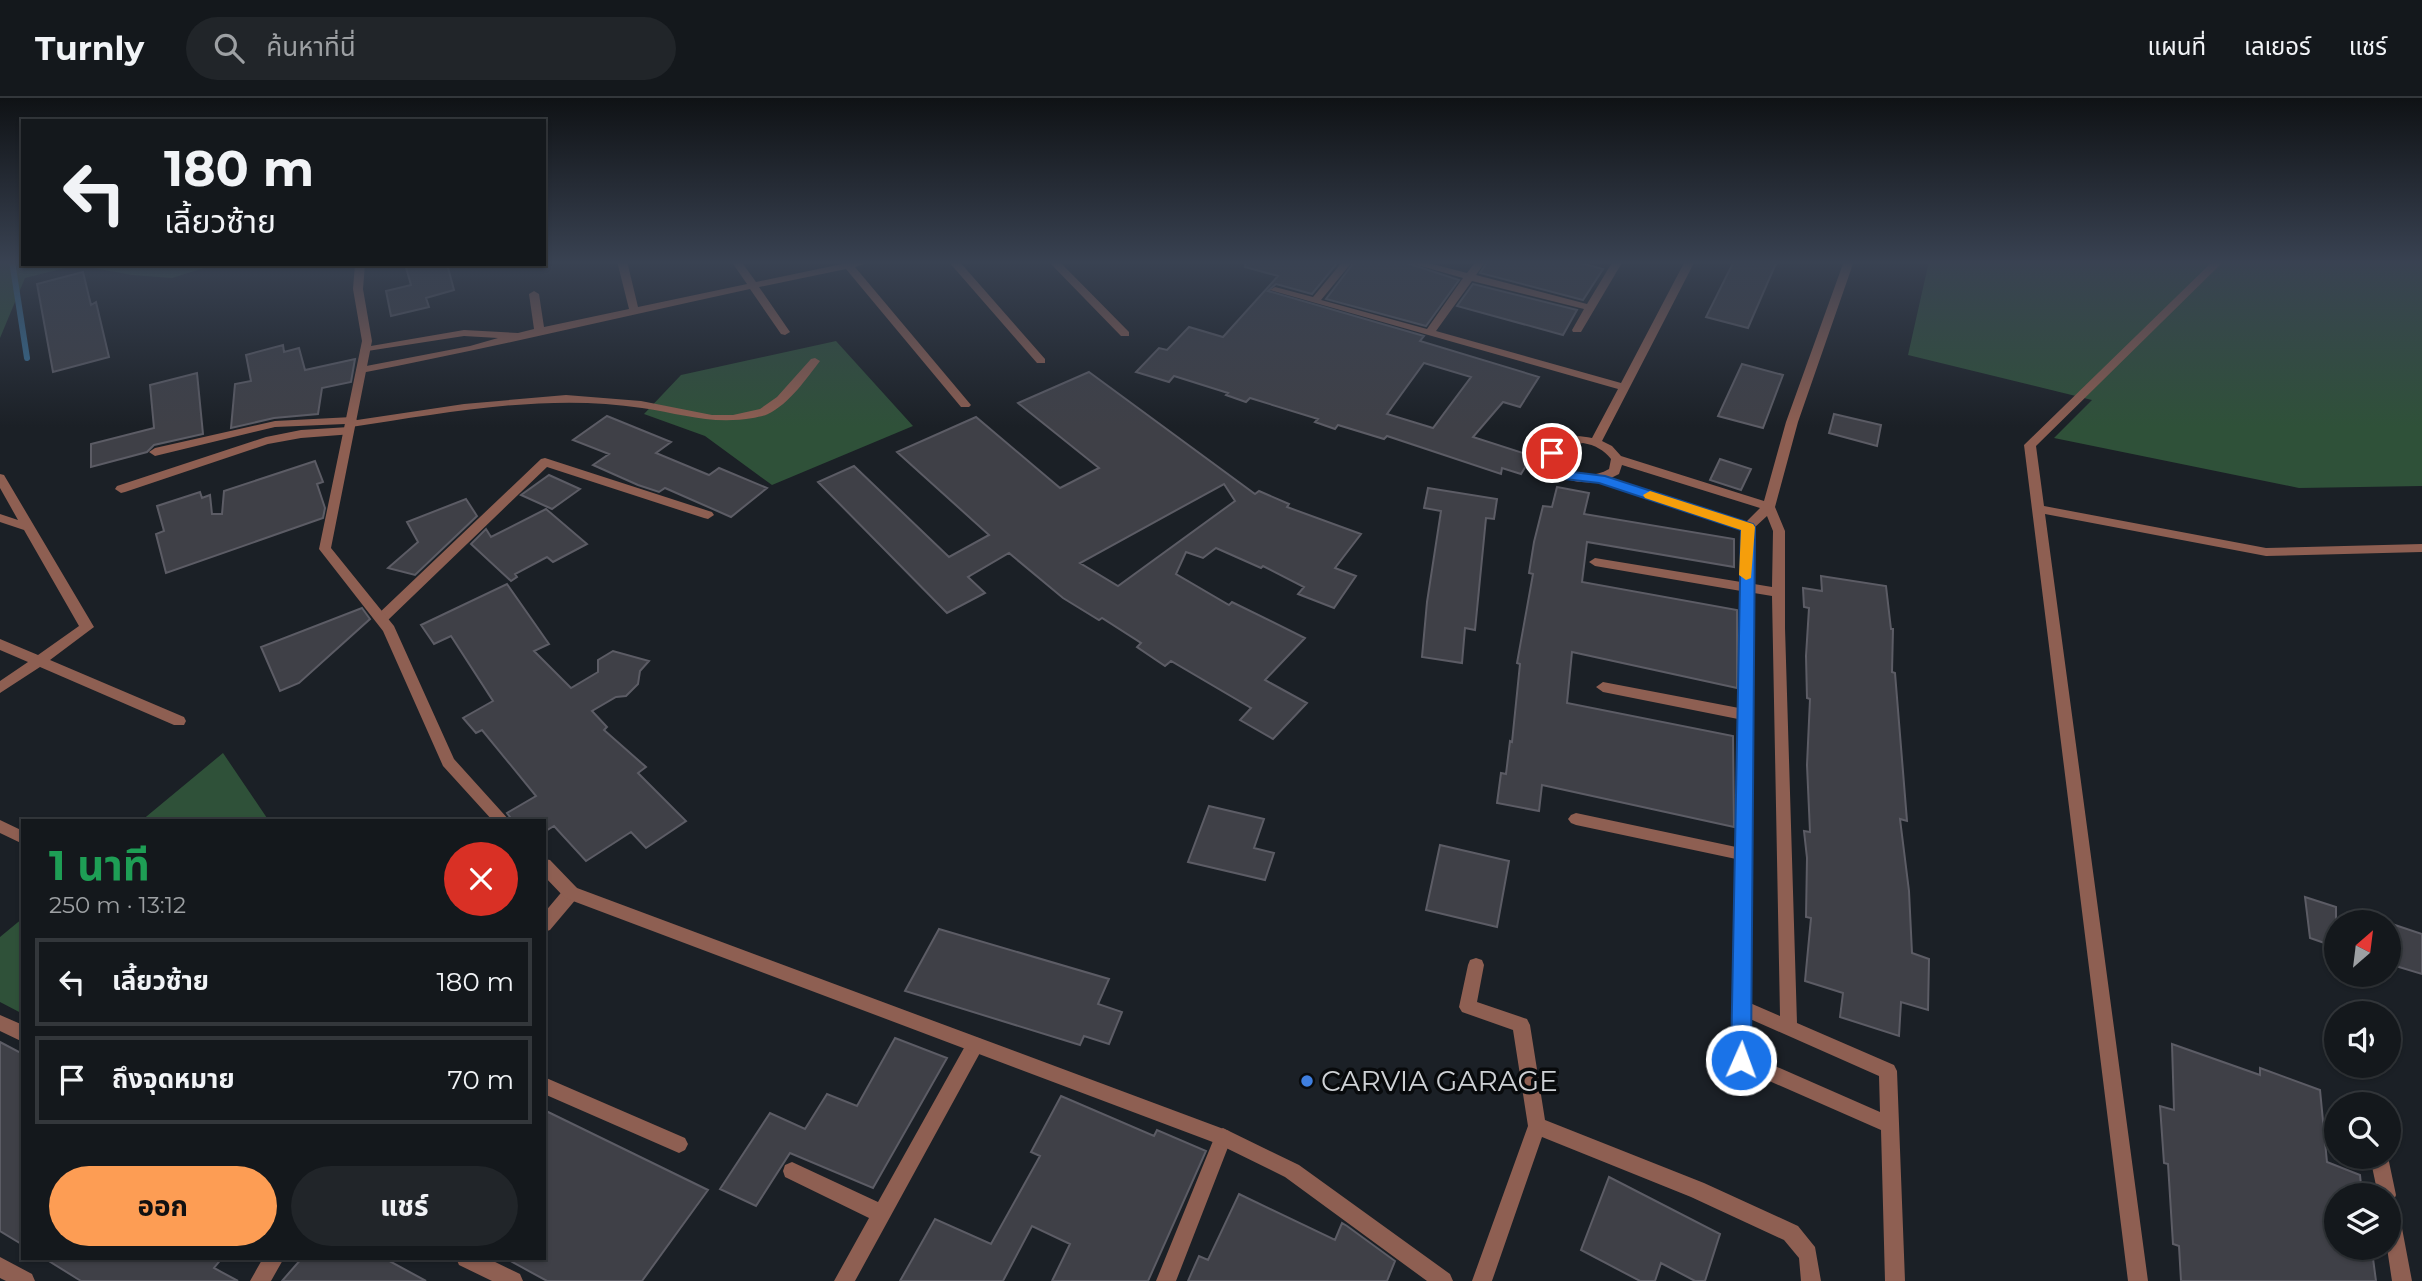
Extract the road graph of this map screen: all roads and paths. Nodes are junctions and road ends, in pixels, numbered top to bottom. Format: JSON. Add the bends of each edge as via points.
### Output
{"nodes":[{"id":1,"x":363,"y":316,"type":"edge"},
{"id":2,"x":537,"y":316,"type":"edge"},
{"id":3,"x":606,"y":316,"type":"edge"},
{"id":4,"x":774,"y":316,"type":"edge"},
{"id":5,"x":891,"y":316,"type":"edge"},
{"id":6,"x":1002,"y":316,"type":"edge"},
{"id":7,"x":1107,"y":316,"type":"edge"},
{"id":8,"x":1369,"y":316,"type":"edge"},
{"id":9,"x":1441,"y":316,"type":"edge"},
{"id":10,"x":1586,"y":316,"type":"edge"},
{"id":11,"x":1661,"y":316,"type":"edge"},
{"id":12,"x":1829,"y":316,"type":"edge"},
{"id":13,"x":2162,"y":316,"type":"edge"},
{"id":14,"x":1577,"y":330,"type":"dead end"},
{"id":15,"x":539,"y":331,"type":"junction"},
{"id":16,"x":785,"y":332,"type":"dead end"},
{"id":17,"x":1429,"y":333,"type":"junction"},
{"id":18,"x":1125,"y":334,"type":"dead end"},
{"id":19,"x":517,"y":336,"type":"junction"},
{"id":20,"x":365,"y":350,"type":"junction"},
{"id":21,"x":815,"y":361,"type":"dead end"},
{"id":22,"x":1041,"y":361,"type":"dead end"},
{"id":23,"x":361,"y":370,"type":"junction"},
{"id":24,"x":1624,"y":387,"type":"junction"},
{"id":25,"x":965,"y":404,"type":"dead end"},
{"id":26,"x":351,"y":425,"type":"junction"},
{"id":27,"x":1595,"y":442,"type":"junction"},
{"id":28,"x":155,"y":453,"type":"dead end"},
{"id":29,"x":1617,"y":459,"type":"junction"},
{"id":30,"x":0,"y":478,"type":"edge"},
{"id":31,"x":1601,"y":479,"type":"junction"},
{"id":32,"x":121,"y":489,"type":"dead end"},
{"id":33,"x":1769,"y":507,"type":"junction"},
{"id":34,"x":2039,"y":509,"type":"junction"},
{"id":35,"x":708,"y":515,"type":"dead end"},
{"id":36,"x":0,"y":518,"type":"edge"},
{"id":37,"x":1748,"y":527,"type":"junction"},
{"id":38,"x":31,"y":528,"type":"junction"},
{"id":39,"x":2422,"y":548,"type":"edge"},
{"id":40,"x":1595,"y":562,"type":"dead end"},
{"id":41,"x":1746,"y":588,"type":"junction"},
{"id":42,"x":1778,"y":593,"type":"junction"},
{"id":43,"x":382,"y":618,"type":"junction"},
{"id":44,"x":0,"y":644,"type":"edge"},
{"id":45,"x":38,"y":660,"type":"junction"},
{"id":46,"x":1603,"y":687,"type":"dead end"},
{"id":47,"x":0,"y":688,"type":"edge"},
{"id":48,"x":1746,"y":715,"type":"junction"},
{"id":49,"x":179,"y":721,"type":"dead end"},
{"id":50,"x":501,"y":819,"type":"edge"},
{"id":51,"x":1576,"y":820,"type":"dead end"},
{"id":52,"x":0,"y":826,"type":"edge"},
{"id":53,"x":21,"y":837,"type":"edge"},
{"id":54,"x":1745,"y":855,"type":"junction"},
{"id":55,"x":546,"y":867,"type":"edge"},
{"id":56,"x":571,"y":893,"type":"junction"},
{"id":57,"x":546,"y":923,"type":"edge"},
{"id":58,"x":1476,"y":965,"type":"dead end"},
{"id":59,"x":1743,"y":1007,"type":"junction"},
{"id":60,"x":0,"y":1023,"type":"edge"},
{"id":61,"x":1789,"y":1028,"type":"junction"},
{"id":62,"x":21,"y":1033,"type":"edge"},
{"id":63,"x":975,"y":1045,"type":"junction"},
{"id":64,"x":546,"y":1086,"type":"edge"},
{"id":65,"x":1889,"y":1125,"type":"junction"},
{"id":66,"x":1538,"y":1126,"type":"junction"},
{"id":67,"x":1223,"y":1137,"type":"junction"},
{"id":68,"x":679,"y":1144,"type":"dead end"},
{"id":69,"x":792,"y":1171,"type":"dead end"},
{"id":70,"x":881,"y":1214,"type":"junction"},
{"id":71,"x":273,"y":1260,"type":"edge"},
{"id":72,"x":471,"y":1260,"type":"edge"},
{"id":73,"x":2398,"y":1260,"type":"edge"},
{"id":74,"x":0,"y":1267,"type":"edge"},
{"id":75,"x":25,"y":1281,"type":"edge"},
{"id":76,"x":260,"y":1281,"type":"edge"},
{"id":77,"x":513,"y":1281,"type":"edge"},
{"id":78,"x":844,"y":1281,"type":"edge"},
{"id":79,"x":1166,"y":1281,"type":"edge"},
{"id":80,"x":1443,"y":1281,"type":"edge"},
{"id":81,"x":1482,"y":1281,"type":"edge"},
{"id":82,"x":1811,"y":1281,"type":"edge"},
{"id":83,"x":1895,"y":1281,"type":"edge"},
{"id":84,"x":2138,"y":1281,"type":"edge"},
{"id":85,"x":2402,"y":1281,"type":"edge"}],
"edges":[{"from":1,"to":20,"type":"street"},
{"from":2,"to":15,"type":"street"},
{"from":3,"to":15,"type":"street"},
{"from":4,"to":16,"type":"street"},
{"from":5,"to":25,"type":"street"},
{"from":6,"to":22,"type":"street"},
{"from":7,"to":18,"type":"street"},
{"from":8,"to":17,"type":"street"},
{"from":9,"to":17,"type":"street"},
{"from":10,"to":14,"type":"street"},
{"from":11,"to":24,"type":"street"},
{"from":12,"to":33,"type":"street","via":[[1792,422]]},
{"from":13,"to":34,"type":"street","via":[[2030,445]]},
{"from":15,"to":19,"type":"street"},
{"from":17,"to":24,"type":"street"},
{"from":19,"to":20,"type":"street","via":[[464,333]]},
{"from":19,"to":23,"type":"street"},
{"from":20,"to":23,"type":"street"},
{"from":21,"to":26,"type":"street","via":[[764,412],[733,418],[566,398],[464,407]]},
{"from":23,"to":26,"type":"street"},
{"from":24,"to":27,"type":"street"},
{"from":26,"to":28,"type":"street","via":[[275,424]]},
{"from":26,"to":32,"type":"street","via":[[267,441]]},
{"from":26,"to":43,"type":"street","via":[[325,549]]},
{"from":27,"to":29,"type":"street"},
{"from":27,"to":31,"type":"street","via":[[1560,443],[1552,459],[1570,476]]},
{"from":29,"to":31,"type":"street","via":[[1615,471]]},
{"from":29,"to":33,"type":"street"},
{"from":30,"to":38,"type":"street"},
{"from":31,"to":37,"type":"street"},
{"from":33,"to":37,"type":"street"},
{"from":33,"to":42,"type":"street","via":[[1779,531]]},
{"from":34,"to":39,"type":"street","via":[[2266,552]]},
{"from":34,"to":84,"type":"street"},
{"from":35,"to":43,"type":"street","via":[[545,462]]},
{"from":36,"to":38,"type":"street"},
{"from":37,"to":41,"type":"street"},
{"from":38,"to":45,"type":"street","via":[[87,627]]},
{"from":40,"to":41,"type":"street"},
{"from":41,"to":42,"type":"street"},
{"from":41,"to":48,"type":"street"},
{"from":42,"to":61,"type":"street"},
{"from":43,"to":50,"type":"street","via":[[448,762]]},
{"from":44,"to":45,"type":"street"},
{"from":45,"to":47,"type":"street"},
{"from":45,"to":49,"type":"street"},
{"from":46,"to":48,"type":"street"},
{"from":48,"to":54,"type":"street"},
{"from":51,"to":54,"type":"street"},
{"from":52,"to":53,"type":"street"},
{"from":54,"to":59,"type":"street"},
{"from":55,"to":56,"type":"street"},
{"from":56,"to":57,"type":"street"},
{"from":56,"to":63,"type":"street"},
{"from":58,"to":66,"type":"street","via":[[1468,1007],[1521,1025]]},
{"from":59,"to":61,"type":"street"},
{"from":59,"to":65,"type":"street","via":[[1741,1060]]},
{"from":60,"to":62,"type":"street"},
{"from":61,"to":65,"type":"street","via":[[1888,1072]]},
{"from":63,"to":67,"type":"street"},
{"from":63,"to":70,"type":"street"},
{"from":64,"to":68,"type":"street"},
{"from":65,"to":83,"type":"street"},
{"from":66,"to":81,"type":"street"},
{"from":66,"to":82,"type":"street","via":[[1791,1233],[1808,1254]]},
{"from":67,"to":79,"type":"street"},
{"from":67,"to":80,"type":"street","via":[[1292,1171]]},
{"from":69,"to":70,"type":"street"},
{"from":70,"to":78,"type":"street"},
{"from":71,"to":76,"type":"street"},
{"from":72,"to":77,"type":"street"},
{"from":73,"to":85,"type":"street"},
{"from":74,"to":75,"type":"street"}]}
